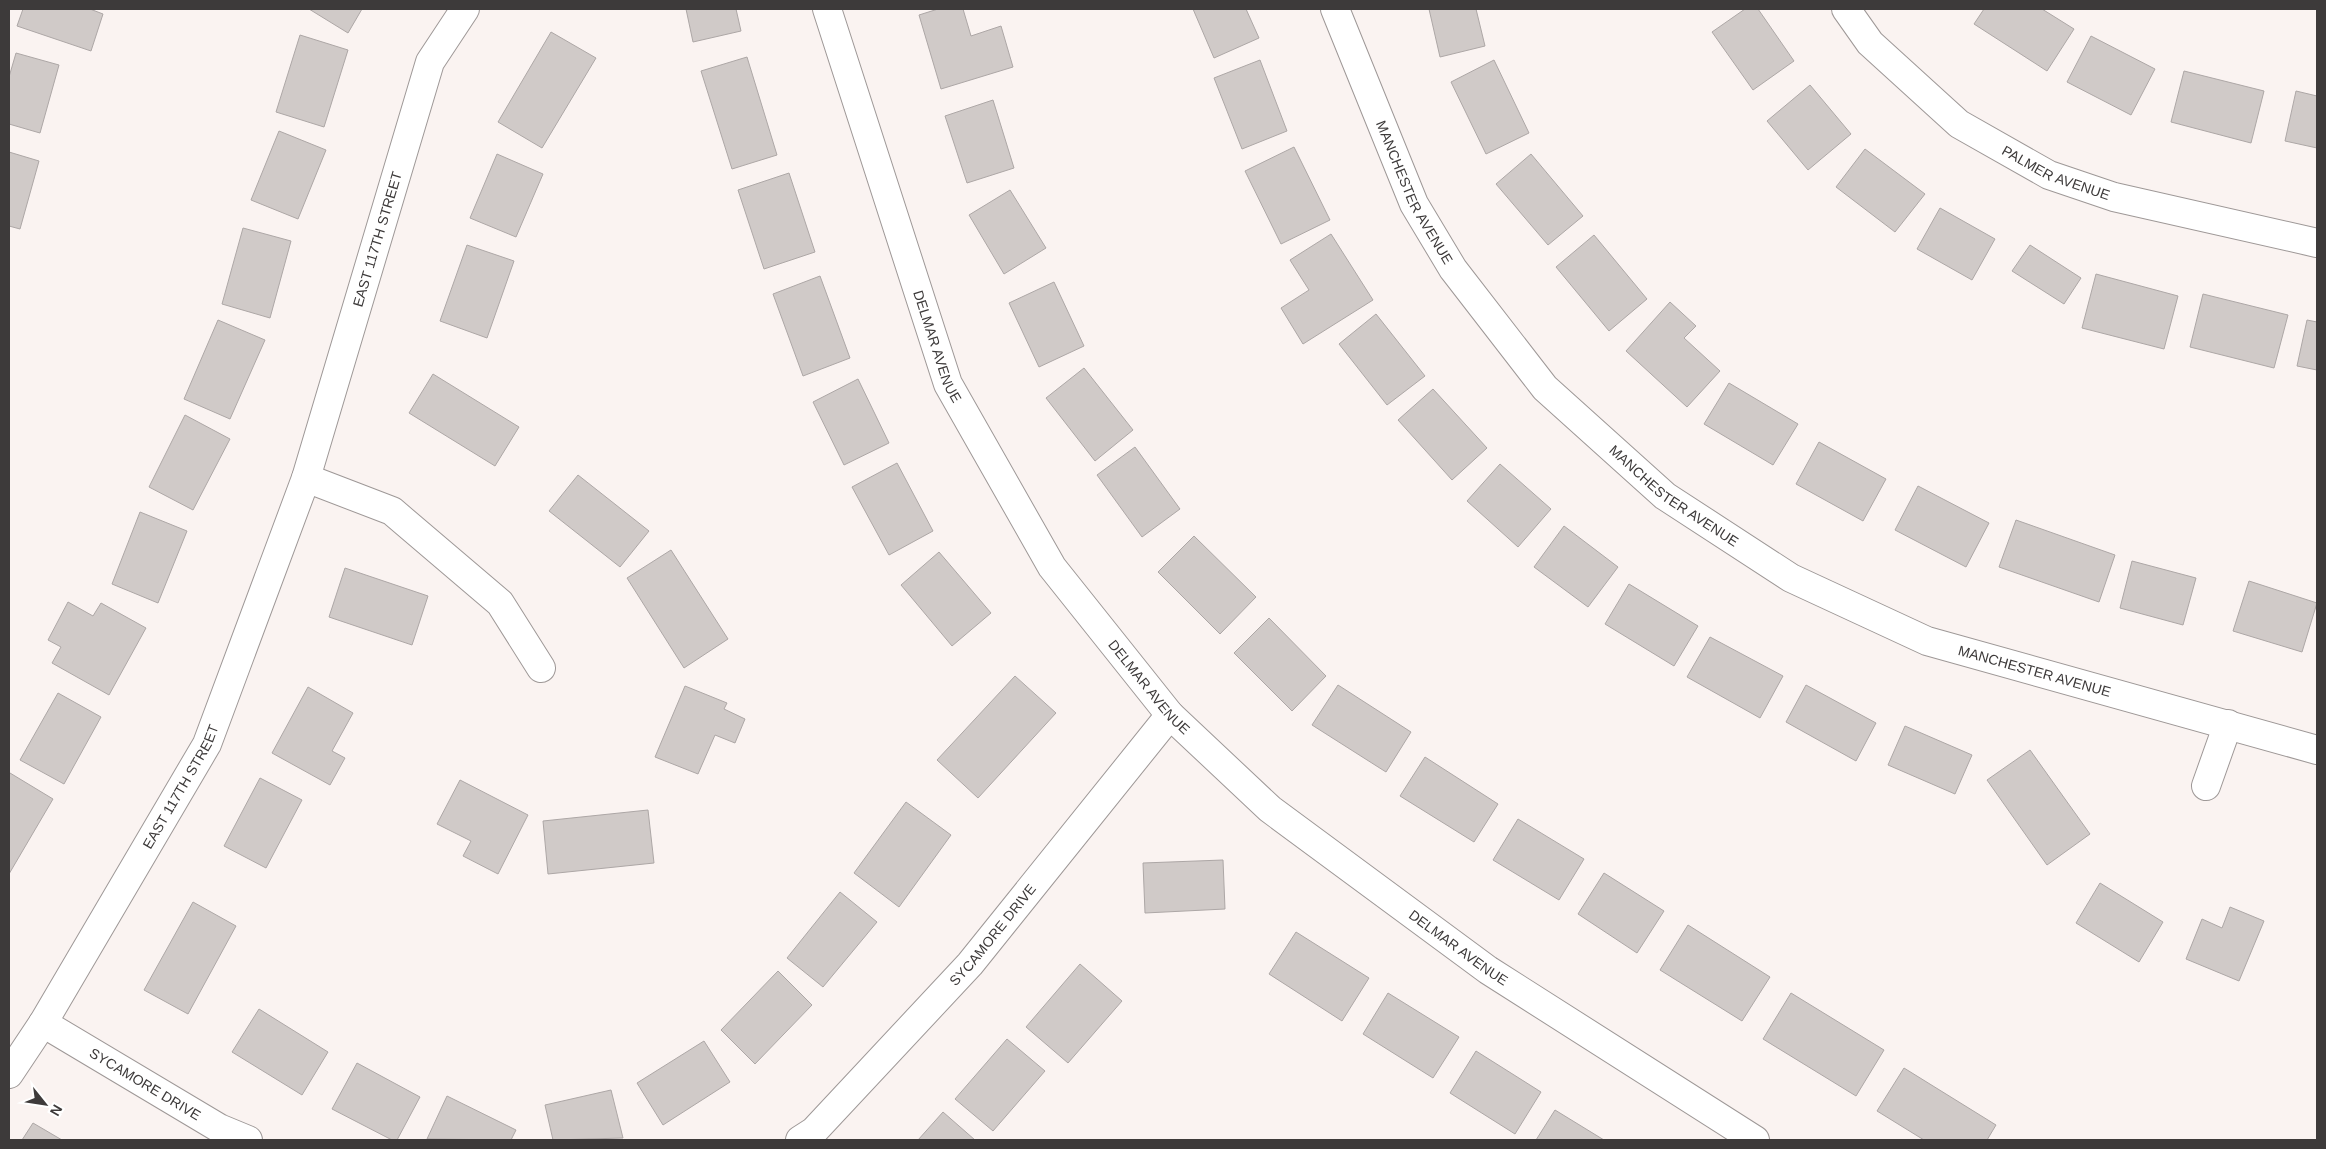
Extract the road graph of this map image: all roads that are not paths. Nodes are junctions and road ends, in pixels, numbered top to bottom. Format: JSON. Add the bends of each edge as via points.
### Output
{"nodes":[{"id":1,"x":464,"y":9,"type":"edge"},
{"id":2,"x":827,"y":9,"type":"edge"},
{"id":3,"x":1335,"y":9,"type":"edge"},
{"id":4,"x":1846,"y":9,"type":"edge"},
{"id":5,"x":2317,"y":243,"type":"edge"},
{"id":6,"x":306,"y":478,"type":"junction"},
{"id":7,"x":541,"y":668,"type":"dead end"},
{"id":8,"x":1170,"y":715,"type":"junction"},
{"id":9,"x":2228,"y":724,"type":"junction"},
{"id":10,"x":2317,"y":750,"type":"edge"},
{"id":11,"x":2206,"y":786,"type":"dead end"},
{"id":12,"x":43,"y":1023,"type":"junction"},
{"id":13,"x":9,"y":1074,"type":"edge"},
{"id":14,"x":248,"y":1140,"type":"edge"},
{"id":15,"x":800,"y":1140,"type":"edge"},
{"id":16,"x":1755,"y":1140,"type":"edge"}],
"edges":[{"from":1,"to":6,"type":"street","name":"EAST 117TH STREET","via":[[430,62]]},
{"from":2,"to":8,"type":"street","name":"DELMAR AVENUE","via":[[948,384],[1052,567]]},
{"from":3,"to":9,"type":"street","name":"MANCHESTER AVENUE","via":[[1414,204],[1453,269],[1545,388],[1665,496],[1791,578],[1927,641]]},
{"from":4,"to":5,"type":"street","name":"PALMER AVENUE","via":[[1870,43],[1959,124],[2049,174],[2114,197]]},
{"from":6,"to":7,"type":"street","via":[[392,511],[500,603]]},
{"from":6,"to":12,"type":"street","name":"EAST 117TH STREET","via":[[207,744]]},
{"from":8,"to":15,"type":"street","name":"SYCAMORE DRIVE","via":[[970,964],[814,1131]]},
{"from":8,"to":16,"type":"street","name":"DELMAR AVENUE","via":[[1270,809],[1488,970]]},
{"from":9,"to":10,"type":"street","name":"MANCHESTER AVENUE"},
{"from":9,"to":11,"type":"street"},
{"from":12,"to":13,"type":"street","name":"EAST 117TH STREET"},
{"from":12,"to":14,"type":"street","name":"SYCAMORE DRIVE","via":[[219,1128]]}]}
